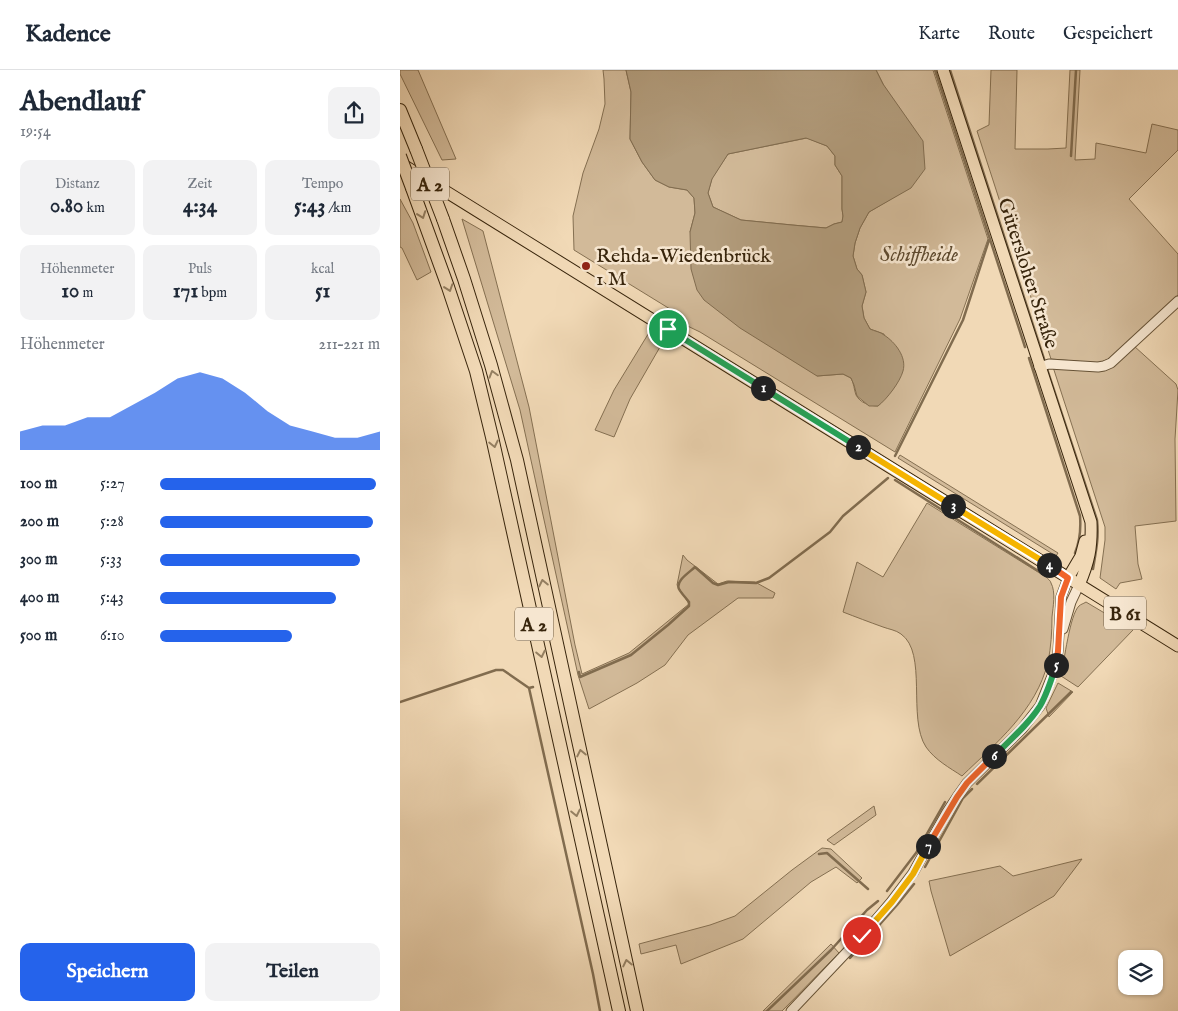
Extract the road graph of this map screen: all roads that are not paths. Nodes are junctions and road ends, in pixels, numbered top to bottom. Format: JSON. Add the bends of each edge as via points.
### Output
{"nodes":[{"id":1,"x":943,"y":70,"type":"edge"},
{"id":2,"x":400,"y":110,"type":"edge"},
{"id":3,"x":400,"y":156,"type":"edge"},
{"id":4,"x":400,"y":163,"type":"edge"},
{"id":5,"x":1178,"y":301,"type":"edge"},
{"id":6,"x":1040,"y":367,"type":"junction"},
{"id":7,"x":1079,"y":487,"type":"junction"},
{"id":8,"x":1068,"y":578,"type":"junction"},
{"id":9,"x":1079,"y":584,"type":"junction"},
{"id":10,"x":1178,"y":646,"type":"edge"},
{"id":11,"x":1058,"y":651,"type":"junction"},
{"id":12,"x":619,"y":1011,"type":"edge"},
{"id":13,"x":637,"y":1011,"type":"edge"},
{"id":14,"x":790,"y":1011,"type":"edge"}],
"edges":[{"from":1,"to":6,"type":"main road","name":"Gütersloher Straße"},
{"from":13,"to":2,"type":"highway","number":"A 2","one_way":true,"bridge":true,"via":[[516,460],[464,279]]},
{"from":3,"to":12,"type":"highway","number":"A 2","one_way":true,"bridge":true,"via":[[476,371]]},
{"from":4,"to":8,"type":"main road","number":"B 61"},
{"from":5,"to":6,"type":"street","via":[[1112,363],[1098,367],[1049,364]]},
{"from":6,"to":7,"type":"main road","name":"Gütersloher Straße"},
{"from":7,"to":8,"type":"main road","name":"Gütersloher Straße","via":[[1087,523],[1085,541],[1081,556]]},
{"from":7,"to":9,"type":"main road","name":"Gütersloher Straße","via":[[1091,522],[1092,541]]},
{"from":8,"to":9,"type":"main road","number":"B 61"},
{"from":8,"to":11,"type":"street","via":[[1061,597]]},
{"from":9,"to":10,"type":"main road","number":"B 61"},
{"from":9,"to":11,"type":"street","via":[[1064,622]]},
{"from":11,"to":14,"type":"street","via":[[1040,706],[1022,729],[967,783],[913,874],[892,902]]}]}
